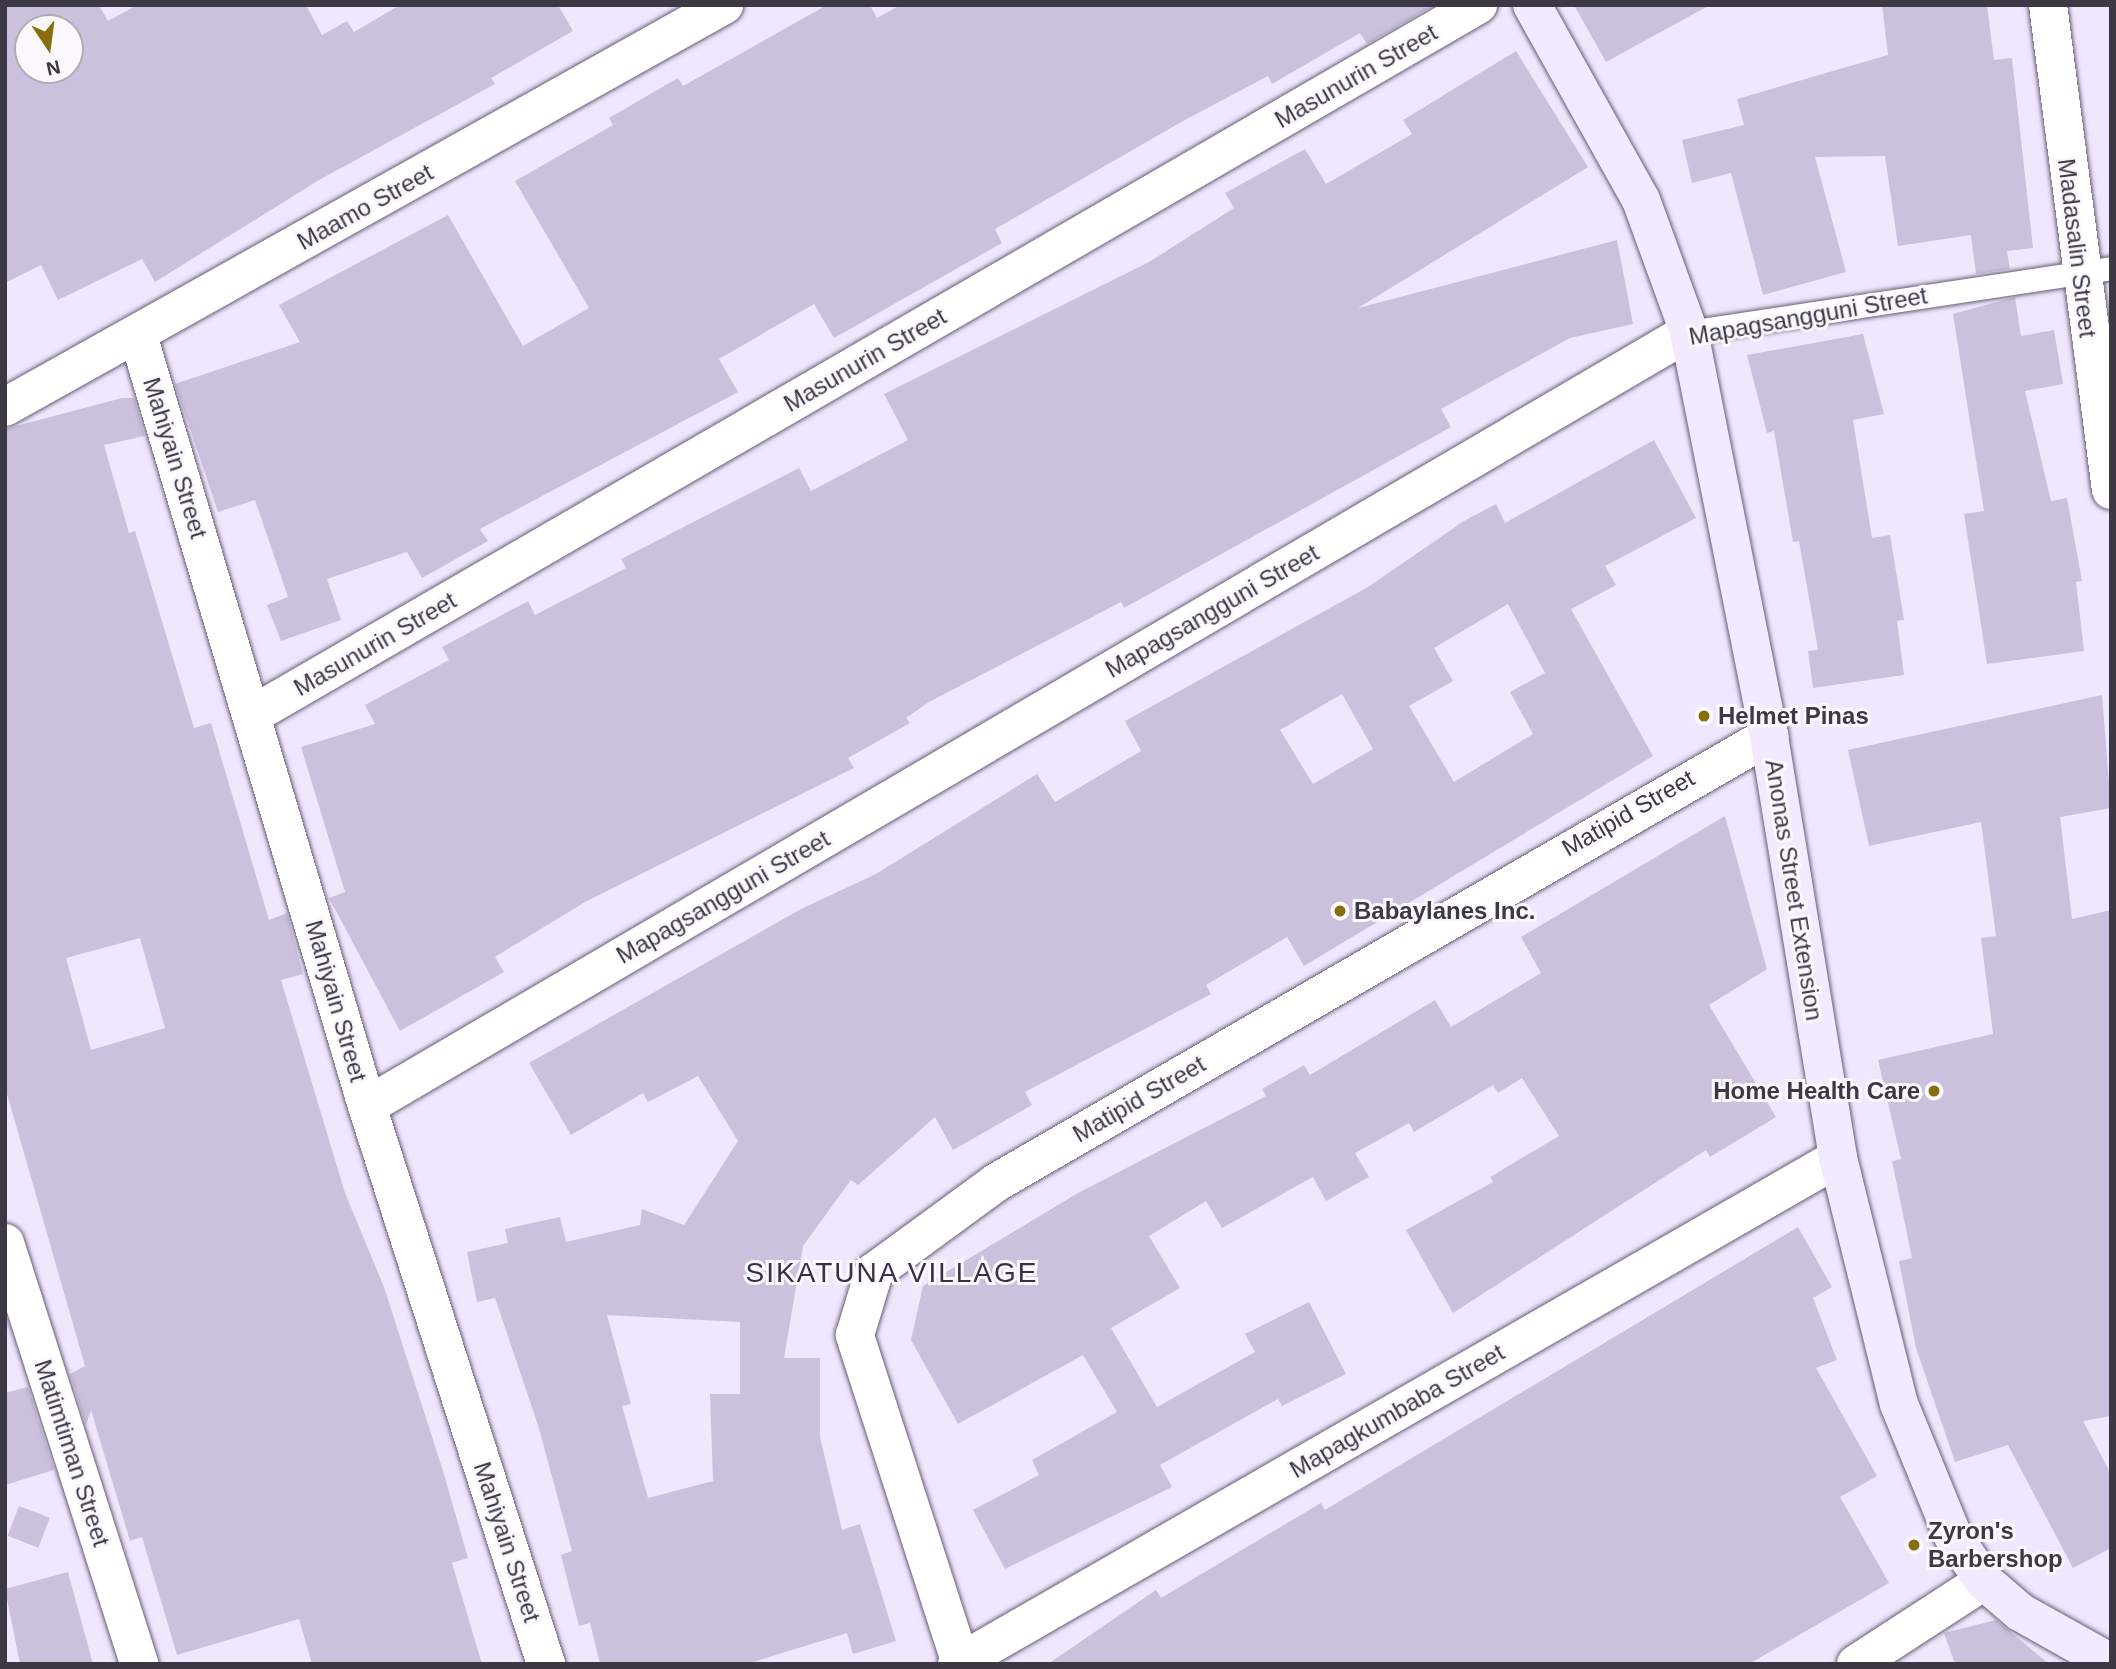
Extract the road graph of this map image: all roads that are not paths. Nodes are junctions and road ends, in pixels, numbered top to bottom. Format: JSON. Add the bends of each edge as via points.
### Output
{"nodes":[{"id":1,"x":724,"y":5,"type":"edge"},
{"id":2,"x":1478,"y":5,"type":"edge"},
{"id":3,"x":1532,"y":5,"type":"edge"},
{"id":4,"x":2048,"y":5,"type":"edge"},
{"id":5,"x":2094,"y":270,"type":"edge"},
{"id":6,"x":1689,"y":332,"type":"junction"},
{"id":7,"x":138,"y":335,"type":"junction"},
{"id":8,"x":5,"y":407,"type":"edge"},
{"id":9,"x":2111,"y":490,"type":"edge"},
{"id":10,"x":253,"y":715,"type":"junction"},
{"id":11,"x":1769,"y":737,"type":"junction"},
{"id":12,"x":367,"y":1106,"type":"junction"},
{"id":13,"x":1838,"y":1158,"type":"junction"},
{"id":14,"x":5,"y":1243,"type":"edge"},
{"id":15,"x":1984,"y":1581,"type":"junction"},
{"id":16,"x":960,"y":1663,"type":"edge"},
{"id":17,"x":139,"y":1664,"type":"edge"},
{"id":18,"x":546,"y":1664,"type":"edge"},
{"id":19,"x":1856,"y":1664,"type":"edge"},
{"id":20,"x":2111,"y":1664,"type":"edge"}],
"edges":[{"from":1,"to":7,"type":"street","name":"Maamo Street"},
{"from":2,"to":10,"type":"street","name":"Masunurin Street"},
{"from":3,"to":6,"type":"street","name":"Anonas Street Extension","via":[[1641,200]]},
{"from":4,"to":5,"type":"street","name":"Madasalin Street"},
{"from":5,"to":6,"type":"lane","name":"Mapagsangguni Street"},
{"from":5,"to":9,"type":"street","name":"Madasalin Street"},
{"from":6,"to":11,"type":"street","name":"Anonas Street Extension"},
{"from":6,"to":12,"type":"street","name":"Mapagsangguni Street"},
{"from":7,"to":8,"type":"street","name":"Maamo Street"},
{"from":7,"to":10,"type":"street","name":"Mahiyain Street"},
{"from":10,"to":12,"type":"street","name":"Mahiyain Street"},
{"from":11,"to":13,"type":"street","name":"Anonas Street Extension"},
{"from":11,"to":16,"type":"street","name":"Matipid Street","via":[[998,1182],[874,1272],[855,1335]]},
{"from":12,"to":18,"type":"street","name":"Mahiyain Street"},
{"from":13,"to":15,"type":"street","name":"Anonas Street Extension","via":[[1899,1404],[1947,1524]]},
{"from":13,"to":16,"type":"street","name":"Mapagkumbaba Street"},
{"from":14,"to":17,"type":"street","name":"Matimtiman Street"},
{"from":15,"to":19,"type":"street"},
{"from":15,"to":20,"type":"street","name":"Anonas Street Extension","via":[[2020,1612]]}]}
